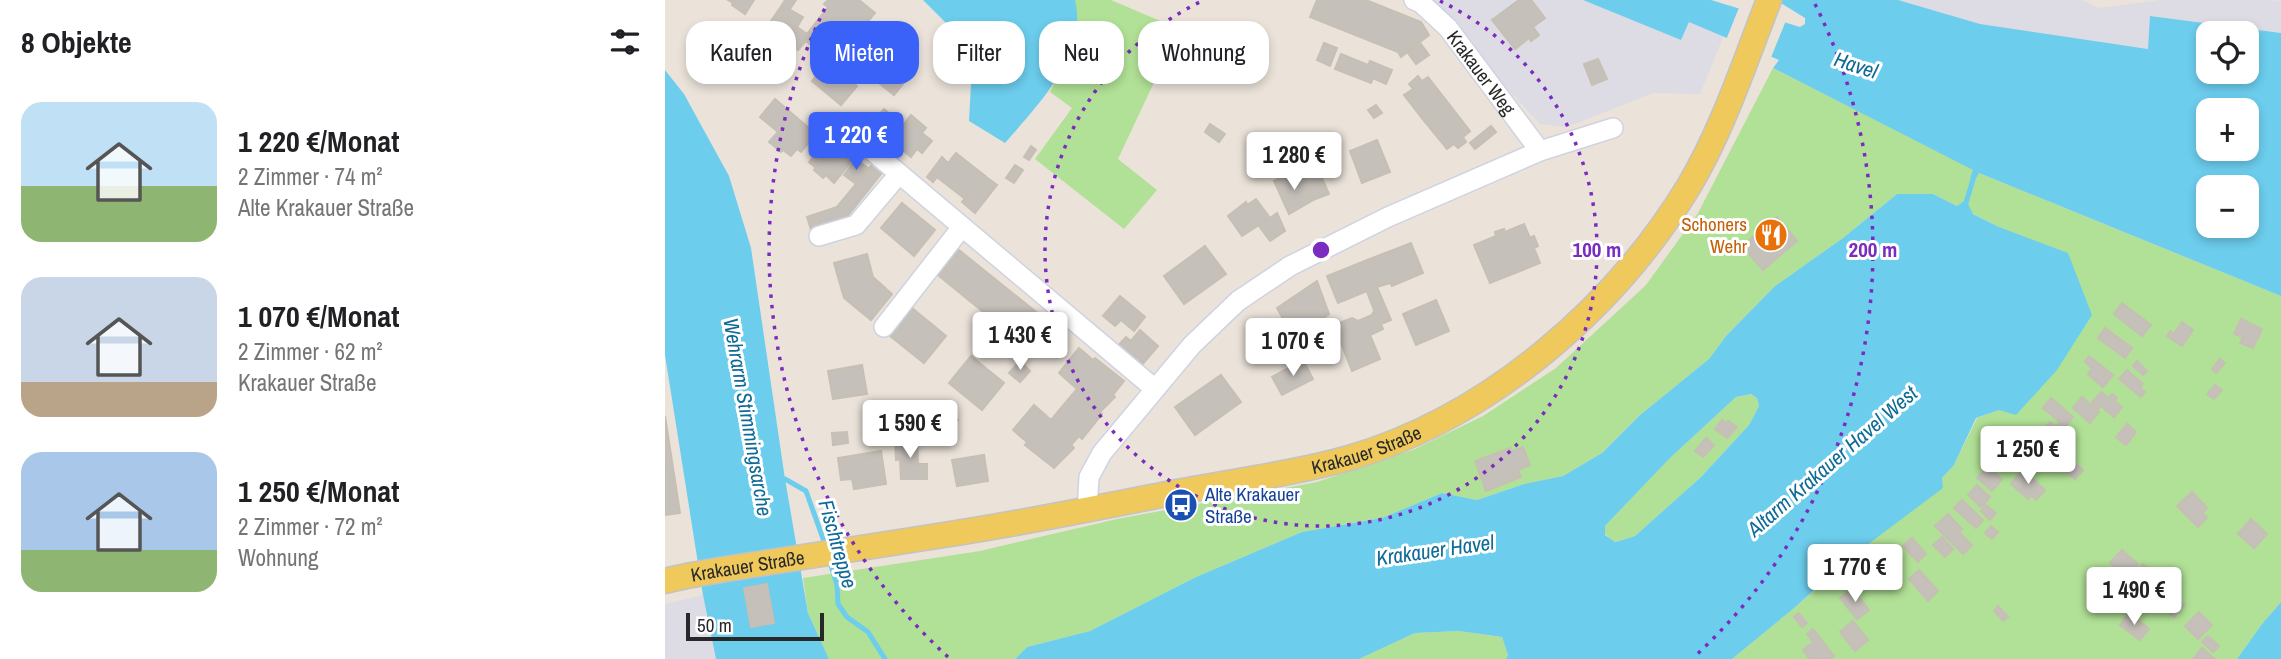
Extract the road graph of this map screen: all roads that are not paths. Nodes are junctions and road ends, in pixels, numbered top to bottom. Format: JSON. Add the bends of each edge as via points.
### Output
{"nodes":[{"id":1,"x":1415,"y":0,"type":"edge"},
{"id":2,"x":1769,"y":0,"type":"edge"},
{"id":3,"x":1613,"y":128,"type":"dead end"},
{"id":4,"x":870,"y":149,"type":"dead end"},
{"id":5,"x":1540,"y":151,"type":"junction"},
{"id":6,"x":899,"y":174,"type":"junction"},
{"id":7,"x":962,"y":227,"type":"junction"},
{"id":8,"x":819,"y":236,"type":"dead end"},
{"id":9,"x":884,"y":327,"type":"dead end"},
{"id":10,"x":1155,"y":389,"type":"junction"},
{"id":11,"x":1087,"y":511,"type":"junction"},
{"id":12,"x":673,"y":578,"type":"edge"}],
"edges":[{"from":1,"to":5,"type":"street","name":"Krakauer Weg","via":[[1448,28]]},
{"from":2,"to":11,"type":"main road","name":"Krakauer Straße","via":[[1689,186],[1629,270],[1548,350],[1449,416],[1352,457],[1293,473]]},
{"from":3,"to":5,"type":"street"},
{"from":4,"to":6,"type":"street"},
{"from":5,"to":10,"type":"street","via":[[1388,217],[1290,266],[1238,301]]},
{"from":6,"to":7,"type":"street"},
{"from":6,"to":8,"type":"street","via":[[856,225]]},
{"from":7,"to":9,"type":"street"},
{"from":7,"to":10,"type":"street"},
{"from":10,"to":11,"type":"street","via":[[1102,453],[1089,477]]},
{"from":11,"to":12,"type":"main road","name":"Krakauer Straße"}]}
